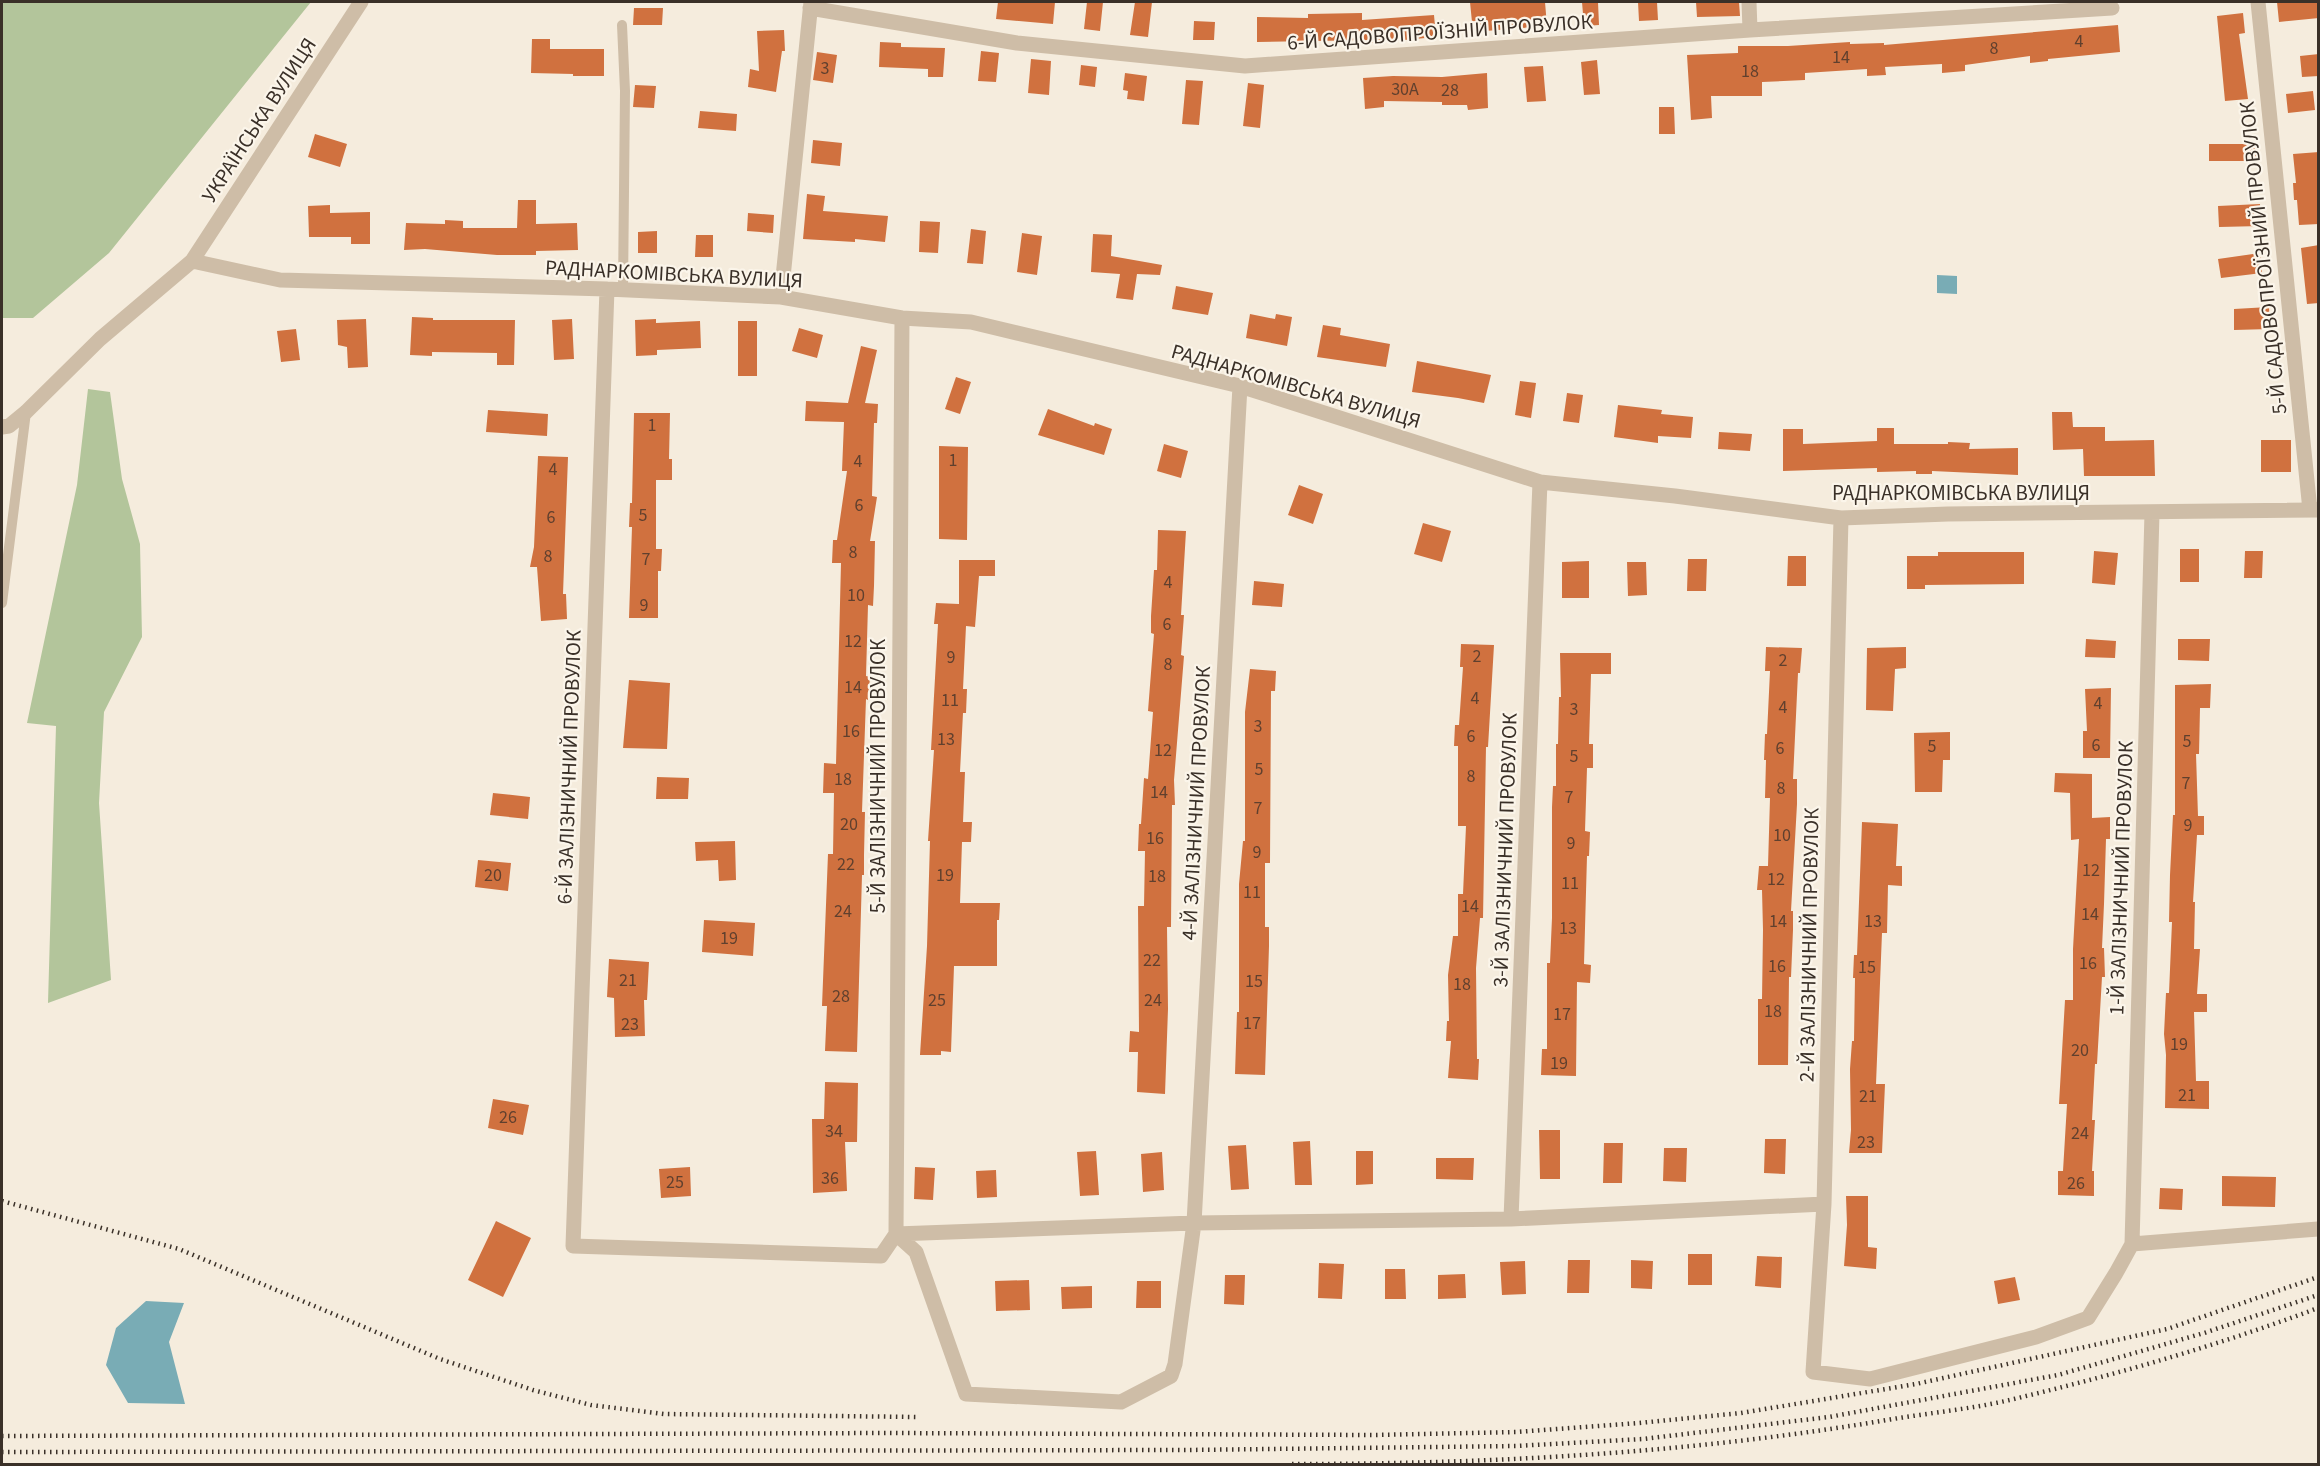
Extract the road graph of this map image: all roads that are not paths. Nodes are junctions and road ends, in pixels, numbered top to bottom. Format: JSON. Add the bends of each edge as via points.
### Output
{"nodes":[{"id":1,"x":361,"y":2,"type":"edge"},
{"id":2,"x":1749,"y":2,"type":"edge"},
{"id":3,"x":2258,"y":2,"type":"edge"},
{"id":4,"x":811,"y":5,"type":"edge"},
{"id":5,"x":2112,"y":8,"type":"dead end"},
{"id":6,"x":622,"y":25,"type":"dead end"},
{"id":7,"x":1750,"y":30,"type":"junction"},
{"id":8,"x":192,"y":261,"type":"junction"},
{"id":9,"x":607,"y":289,"type":"junction"},
{"id":10,"x":623,"y":290,"type":"junction"},
{"id":11,"x":781,"y":297,"type":"junction"},
{"id":12,"x":902,"y":318,"type":"junction"},
{"id":13,"x":1239,"y":386,"type":"junction"},
{"id":14,"x":26,"y":412,"type":"junction"},
{"id":15,"x":4,"y":429,"type":"edge"},
{"id":16,"x":1540,"y":482,"type":"junction"},
{"id":17,"x":2314,"y":510,"type":"edge"},
{"id":18,"x":2152,"y":513,"type":"junction"},
{"id":19,"x":1841,"y":518,"type":"junction"},
{"id":20,"x":2,"y":603,"type":"edge"},
{"id":21,"x":1824,"y":1204,"type":"junction"},
{"id":22,"x":1511,"y":1219,"type":"junction"},
{"id":23,"x":1194,"y":1223,"type":"junction"},
{"id":24,"x":2319,"y":1229,"type":"edge"},
{"id":25,"x":896,"y":1234,"type":"junction"},
{"id":26,"x":2132,"y":1244,"type":"junction"}],
"edges":[{"from":1,"to":8,"type":"street","name":"УКРАЇНСЬКА ВУЛИЦЯ"},
{"from":2,"to":7,"type":"street"},
{"from":3,"to":17,"type":"street","name":"5-Й САДОВОПРОЇЗНИЙ ПРОВУЛОК"},
{"from":4,"to":7,"type":"street","name":"6-Й САДОВОПРОЇЗНІЙ ПРОВУЛОК","via":[[1017,43],[1245,66]]},
{"from":4,"to":11,"type":"street"},
{"from":5,"to":7,"type":"street","name":"6-Й САДОВОПРОЇЗНІЙ ПРОВУЛОК"},
{"from":6,"to":10,"type":"lane"},
{"from":8,"to":9,"type":"street","name":"РАДНАРКОМІВСЬКА ВУЛИЦЯ","via":[[280,280]]},
{"from":8,"to":14,"type":"street","name":"УКРАЇНСЬКА ВУЛИЦЯ","via":[[100,339]]},
{"from":9,"to":10,"type":"street","name":"РАДНАРКОМІВСЬКА ВУЛИЦЯ"},
{"from":9,"to":25,"type":"street","name":"6-Й ЗАЛІЗНИЧНИЙ ПРОВУЛОК","via":[[573,1246],[881,1256]]},
{"from":10,"to":11,"type":"street","name":"РАДНАРКОМІВСЬКА ВУЛИЦЯ"},
{"from":11,"to":12,"type":"street","name":"РАДНАРКОМІВСЬКА ВУЛИЦЯ"},
{"from":12,"to":13,"type":"street","name":"РАДНАРКОМІВСЬКА ВУЛИЦЯ","via":[[971,322]]},
{"from":12,"to":25,"type":"street","name":"5-Й ЗАЛІЗНИЧНИЙ ПРОВУЛОК"},
{"from":13,"to":16,"type":"street","name":"РАДНАРКОМІВСЬКА ВУЛИЦЯ"},
{"from":13,"to":23,"type":"street","name":"4-Й ЗАЛІЗНИЧНИЙ ПРОВУЛОК"},
{"from":14,"to":15,"type":"street","name":"УКРАЇНСЬКА ВУЛИЦЯ"},
{"from":14,"to":20,"type":"lane"},
{"from":16,"to":19,"type":"street","name":"РАДНАРКОМІВСЬКА ВУЛИЦЯ"},
{"from":16,"to":22,"type":"street","name":"3-Й ЗАЛІЗНИЧНИЙ ПРОВУЛОК"},
{"from":17,"to":18,"type":"street","name":"РАДНАРКОМІВСЬКА ВУЛИЦЯ"},
{"from":18,"to":19,"type":"street","name":"РАДНАРКОМІВСЬКА ВУЛИЦЯ"},
{"from":18,"to":26,"type":"street","name":"1-Й ЗАЛІЗНИЧНИЙ ПРОВУЛОК"},
{"from":19,"to":21,"type":"street","name":"2-Й ЗАЛІЗНИЧНИЙ ПРОВУЛОК"},
{"from":21,"to":22,"type":"street"},
{"from":21,"to":26,"type":"street","name":"2-Й ЗАЛІЗНИЧНИЙ ПРОВУЛОК","via":[[1813,1372],[1870,1378],[2036,1337],[2088,1318]]},
{"from":22,"to":23,"type":"street"},
{"from":23,"to":25,"type":"street"},
{"from":23,"to":25,"type":"street","name":"4-Й ЗАЛІЗНИЧНИЙ ПРОВУЛОК","via":[[1171,1376],[1121,1402],[966,1394],[916,1252]]},
{"from":24,"to":26,"type":"street"}]}
